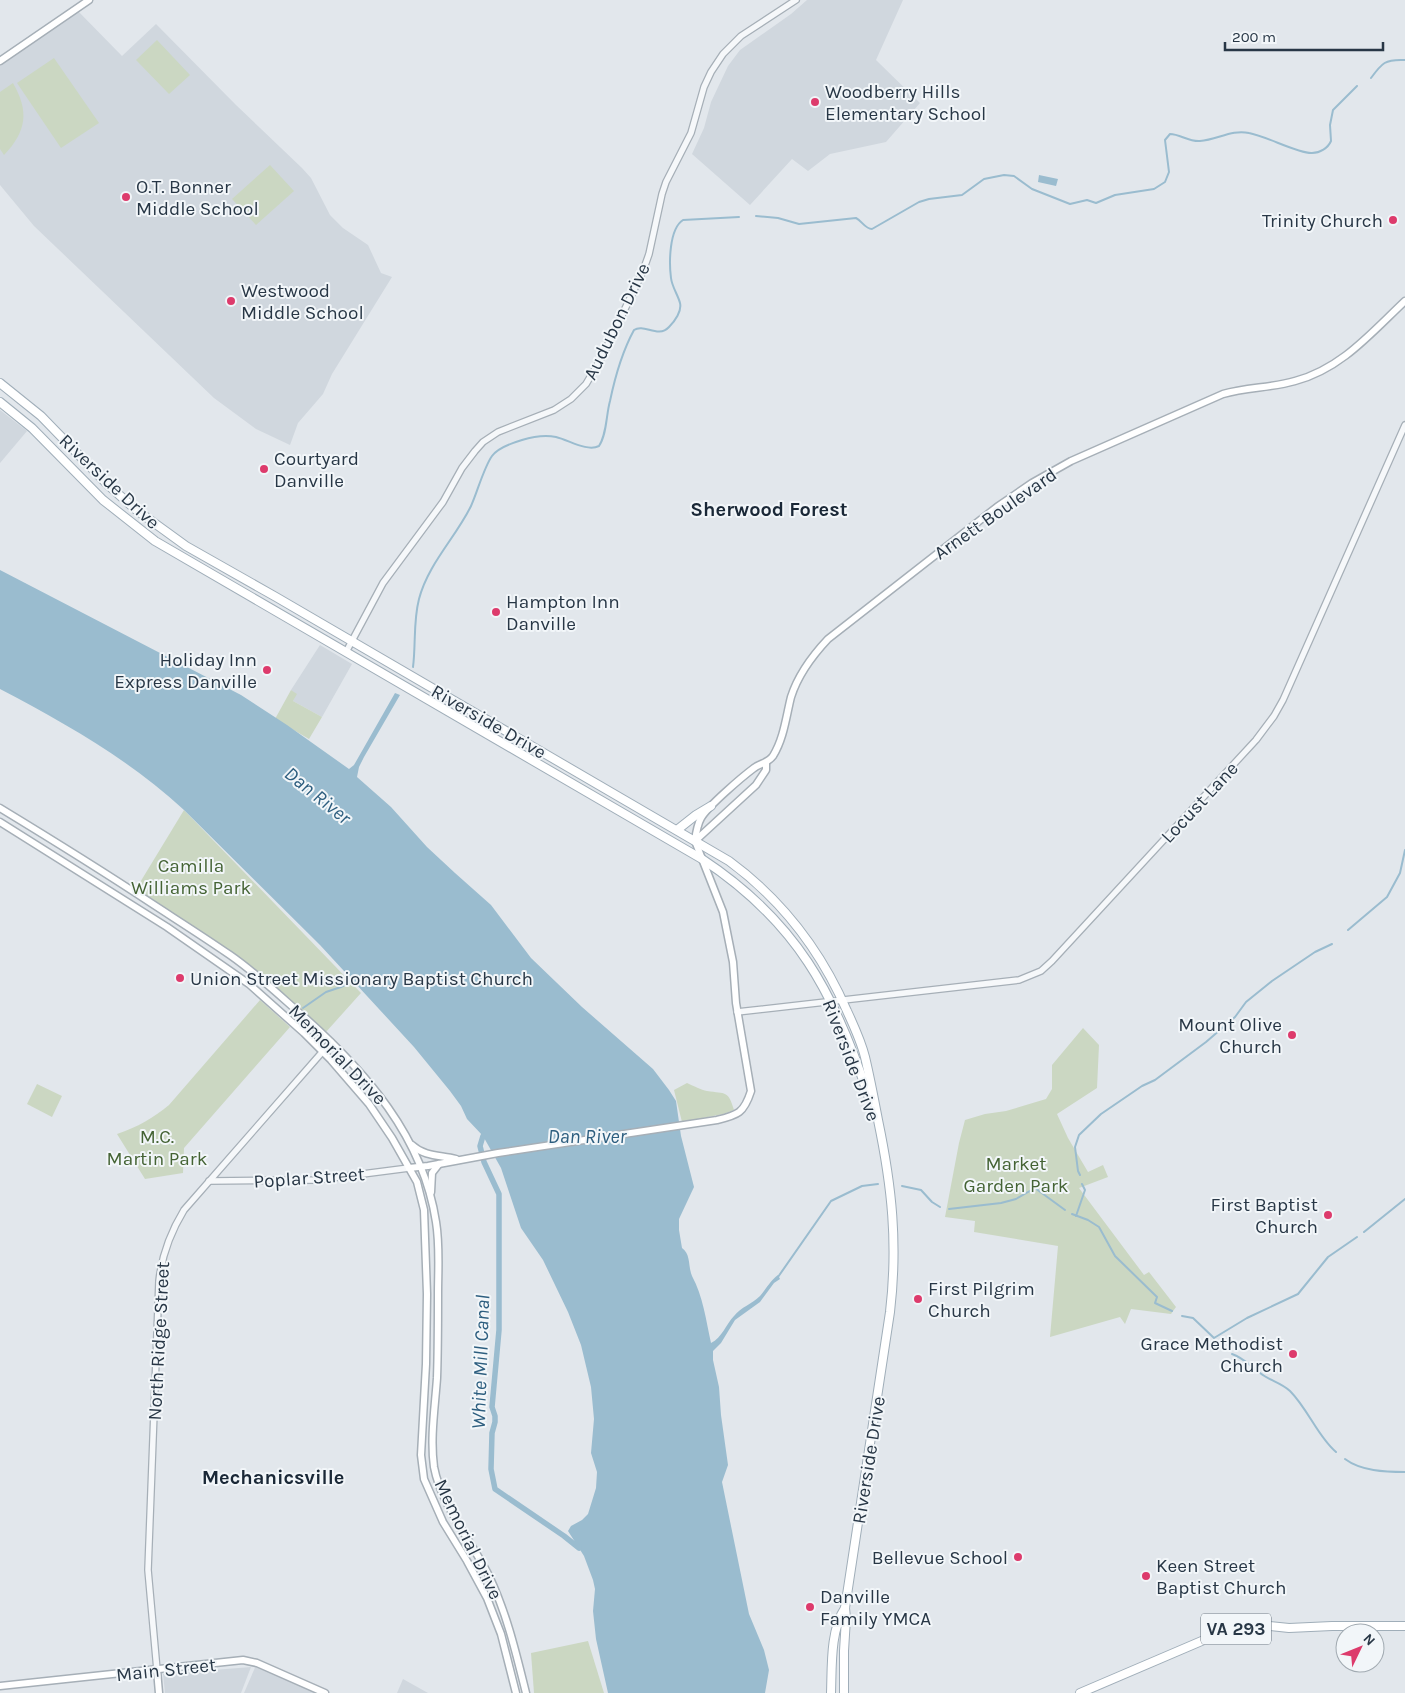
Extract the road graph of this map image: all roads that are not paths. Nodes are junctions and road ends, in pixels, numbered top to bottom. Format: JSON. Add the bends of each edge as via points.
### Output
{"nodes":[{"id":1,"x":89,"y":0,"type":"edge"},
{"id":2,"x":796,"y":0,"type":"edge"},
{"id":3,"x":0,"y":61,"type":"edge"},
{"id":4,"x":1405,"y":301,"type":"edge"},
{"id":5,"x":0,"y":383,"type":"edge"},
{"id":6,"x":0,"y":402,"type":"edge"},
{"id":7,"x":1405,"y":425,"type":"edge"},
{"id":8,"x":351,"y":641,"type":"junction"},
{"id":9,"x":346,"y":652,"type":"junction"},
{"id":10,"x":766,"y":763,"type":"junction"},
{"id":11,"x":711,"y":806,"type":"junction"},
{"id":12,"x":0,"y":808,"type":"edge"},
{"id":13,"x":720,"y":817,"type":"junction"},
{"id":14,"x":0,"y":822,"type":"edge"},
{"id":15,"x":677,"y":830,"type":"junction"},
{"id":16,"x":695,"y":841,"type":"junction"},
{"id":17,"x":702,"y":859,"type":"junction"},
{"id":18,"x":830,"y":1000,"type":"junction"},
{"id":19,"x":842,"y":1000,"type":"junction"},
{"id":20,"x":737,"y":1012,"type":"junction"},
{"id":21,"x":331,"y":1042,"type":"junction"},
{"id":22,"x":323,"y":1051,"type":"junction"},
{"id":23,"x":881,"y":1133,"type":"junction"},
{"id":24,"x":409,"y":1142,"type":"junction"},
{"id":25,"x":461,"y":1159,"type":"junction"},
{"id":26,"x":439,"y":1164,"type":"junction"},
{"id":27,"x":420,"y":1167,"type":"junction"},
{"id":28,"x":409,"y":1168,"type":"junction"},
{"id":29,"x":209,"y":1181,"type":"junction"},
{"id":30,"x":431,"y":1199,"type":"junction"},
{"id":31,"x":845,"y":1608,"type":"junction"},
{"id":32,"x":1405,"y":1626,"type":"edge"},
{"id":33,"x":157,"y":1670,"type":"junction"},
{"id":34,"x":0,"y":1686,"type":"edge"},
{"id":35,"x":159,"y":1693,"type":"edge"},
{"id":36,"x":325,"y":1693,"type":"edge"},
{"id":37,"x":516,"y":1693,"type":"edge"},
{"id":38,"x":526,"y":1693,"type":"edge"},
{"id":39,"x":831,"y":1693,"type":"edge"},
{"id":40,"x":844,"y":1693,"type":"edge"},
{"id":41,"x":1080,"y":1693,"type":"edge"}],
"edges":[{"from":1,"to":3,"type":"main road"},
{"from":2,"to":8,"type":"street","name":"Audubon Drive","via":[[741,36],[711,72],[691,133],[662,194],[643,271],[586,384],[554,410],[498,432],[483,442],[383,583]]},
{"from":4,"to":10,"type":"main road","name":"Arnett Boulevard","via":[[1345,358],[1322,371],[1289,383],[1223,394],[1071,461],[1014,495],[828,639],[800,675],[780,739]]},
{"from":5,"to":8,"type":"main road","name":"Riverside Drive","via":[[41,416],[107,484],[160,528]]},
{"from":6,"to":9,"type":"main road","name":"Riverside Drive","via":[[32,428],[87,485],[141,531]]},
{"from":7,"to":19,"type":"street","name":"Locust Lane","via":[[1274,716],[1256,740],[1052,961],[1019,980]]},
{"from":8,"to":9,"type":"street","name":"Audubon Drive"},
{"from":8,"to":15,"type":"main road","name":"Riverside Drive"},
{"from":9,"to":17,"type":"main road","name":"Riverside Drive"},
{"from":10,"to":11,"type":"main road","name":"Arnett Boulevard","via":[[754,768]]},
{"from":10,"to":13,"type":"main road","name":"Arnett Boulevard","via":[[766,770],[756,785]]},
{"from":11,"to":13,"type":"main road"},
{"from":11,"to":15,"type":"main road"},
{"from":11,"to":16,"type":"main road","name":"Arnett Boulevard","via":[[701,819]]},
{"from":12,"to":21,"type":"main road","name":"Memorial Drive","via":[[232,956]]},
{"from":13,"to":16,"type":"main road","name":"Arnett Boulevard"},
{"from":14,"to":22,"type":"main road","name":"Memorial Drive","via":[[224,965]]},
{"from":15,"to":16,"type":"main road","name":"Riverside Drive"},
{"from":16,"to":17,"type":"main road"},
{"from":16,"to":19,"type":"main road","name":"Riverside Drive","via":[[742,871],[782,909],[822,962]]},
{"from":17,"to":18,"type":"main road","name":"Riverside Drive","via":[[738,884],[781,925]]},
{"from":17,"to":20,"type":"main road","via":[[723,912],[733,962]]},
{"from":18,"to":19,"type":"street","name":"Locust Lane"},
{"from":18,"to":20,"type":"street","name":"Locust Lane"},
{"from":18,"to":23,"type":"main road","name":"Riverside Drive","via":[[856,1058]]},
{"from":19,"to":23,"type":"main road","name":"Riverside Drive","via":[[865,1056]]},
{"from":20,"to":25,"type":"main road","via":[[751,1091],[747,1104],[735,1115]]},
{"from":21,"to":22,"type":"street","name":"North Ridge Street"},
{"from":21,"to":24,"type":"main road","name":"Memorial Drive","via":[[378,1093]]},
{"from":22,"to":28,"type":"main road","name":"Memorial Drive","via":[[377,1114]]},
{"from":22,"to":29,"type":"street","name":"North Ridge Street"},
{"from":23,"to":31,"type":"main road","name":"Riverside Drive","via":[[892,1205],[894,1274]]},
{"from":24,"to":25,"type":"main road","via":[[428,1155]]},
{"from":24,"to":27,"type":"main road","name":"Memorial Drive"},
{"from":25,"to":26,"type":"main road"},
{"from":26,"to":27,"type":"main road"},
{"from":26,"to":30,"type":"main road","via":[[431,1179]]},
{"from":27,"to":28,"type":"main road"},
{"from":27,"to":30,"type":"main road","name":"Memorial Drive"},
{"from":28,"to":29,"type":"street","name":"Poplar Street","via":[[316,1180]]},
{"from":28,"to":37,"type":"main road","name":"Memorial Drive","via":[[422,1200],[426,1246],[426,1364],[421,1455],[424,1479],[443,1522],[487,1598],[501,1634]]},
{"from":29,"to":33,"type":"street","name":"North Ridge Street","via":[[184,1210],[170,1233],[159,1281],[148,1570]]},
{"from":30,"to":38,"type":"main road","name":"Memorial Drive","via":[[438,1249],[434,1465],[445,1500],[474,1548],[497,1596],[511,1633]]},
{"from":31,"to":39,"type":"main road","name":"Riverside Drive","via":[[840,1616],[833,1649]]},
{"from":31,"to":40,"type":"main road","name":"Riverside Drive"},
{"from":32,"to":41,"type":"main road","number":"VA 293","via":[[1290,1628],[1261,1625],[1240,1628],[1218,1634]]},
{"from":33,"to":34,"type":"main road","name":"Main Street"},
{"from":33,"to":35,"type":"main road"},
{"from":33,"to":36,"type":"main road","name":"Main Street","via":[[249,1661]]}]}
